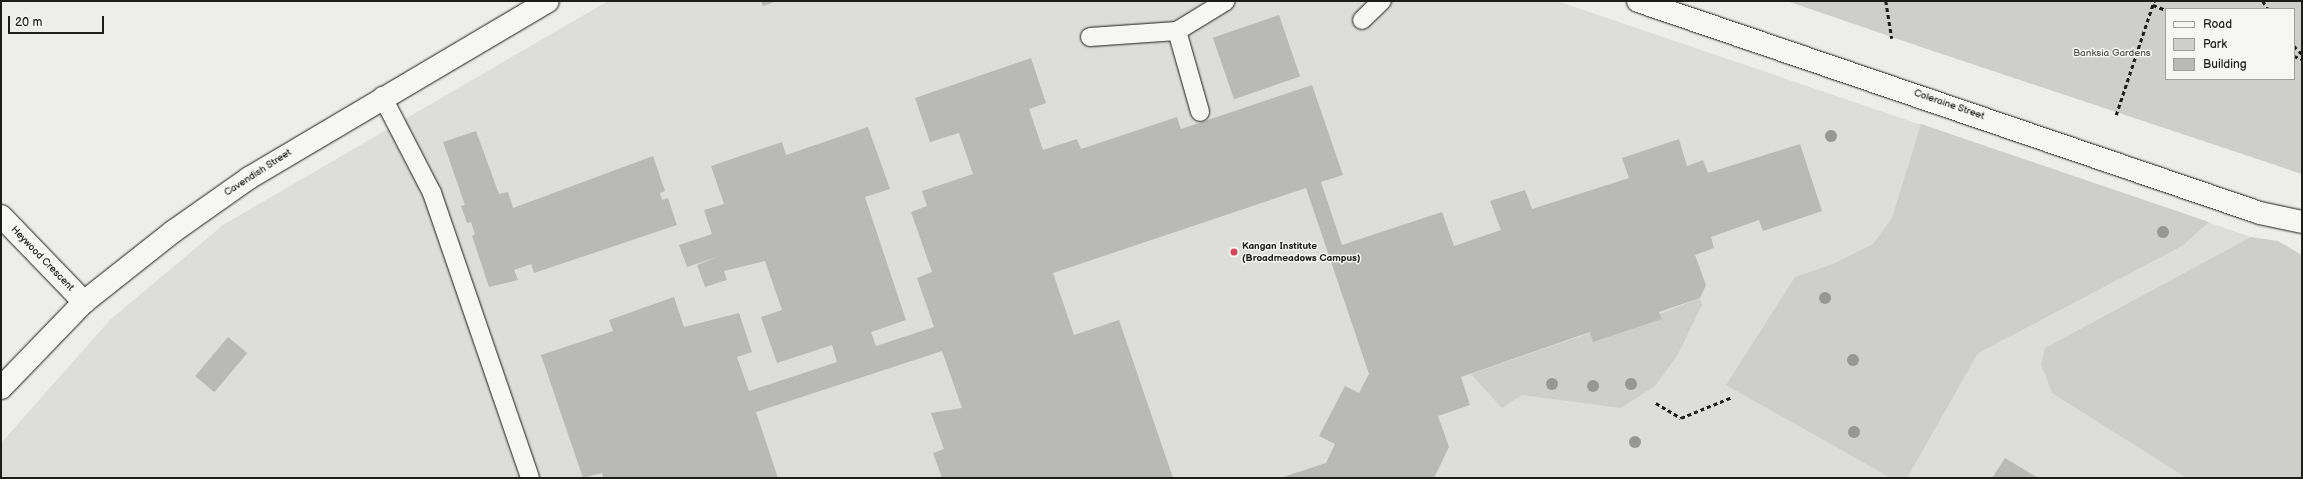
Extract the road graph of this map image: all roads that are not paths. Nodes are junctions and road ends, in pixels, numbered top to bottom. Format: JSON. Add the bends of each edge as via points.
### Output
{"nodes":[{"id":1,"x":548,"y":1,"type":"edge"},
{"id":2,"x":1226,"y":1,"type":"edge"},
{"id":3,"x":1382,"y":1,"type":"edge"},
{"id":4,"x":1638,"y":1,"type":"edge"},
{"id":5,"x":1362,"y":20,"type":"dead end"},
{"id":6,"x":1177,"y":31,"type":"junction"},
{"id":7,"x":1090,"y":37,"type":"dead end"},
{"id":8,"x":382,"y":96,"type":"junction"},
{"id":9,"x":1200,"y":112,"type":"dead end"},
{"id":10,"x":2260,"y":213,"type":"junction"},
{"id":11,"x":1,"y":216,"type":"edge"},
{"id":12,"x":2302,"y":222,"type":"edge"},
{"id":13,"x":2302,"y":237,"type":"edge"},
{"id":14,"x":84,"y":302,"type":"junction"},
{"id":15,"x":1,"y":388,"type":"edge"},
{"id":16,"x":530,"y":478,"type":"edge"}],
"edges":[{"from":1,"to":8,"type":"street","name":"Cavendish Street"},
{"from":2,"to":6,"type":"lane"},
{"from":3,"to":5,"type":"lane"},
{"from":4,"to":10,"type":"street","name":"Coleraine Street"},
{"from":6,"to":7,"type":"lane"},
{"from":6,"to":9,"type":"lane"},
{"from":8,"to":14,"type":"street","name":"Cavendish Street","via":[[249,178],[174,231]]},
{"from":8,"to":16,"type":"lane","via":[[432,193]]},
{"from":10,"to":12,"type":"street","name":"Coleraine Street"},
{"from":10,"to":13,"type":"street","name":"Coleraine Street"},
{"from":11,"to":14,"type":"street","name":"Heywood Crescent"},
{"from":14,"to":15,"type":"street","name":"Cavendish Street"}]}
